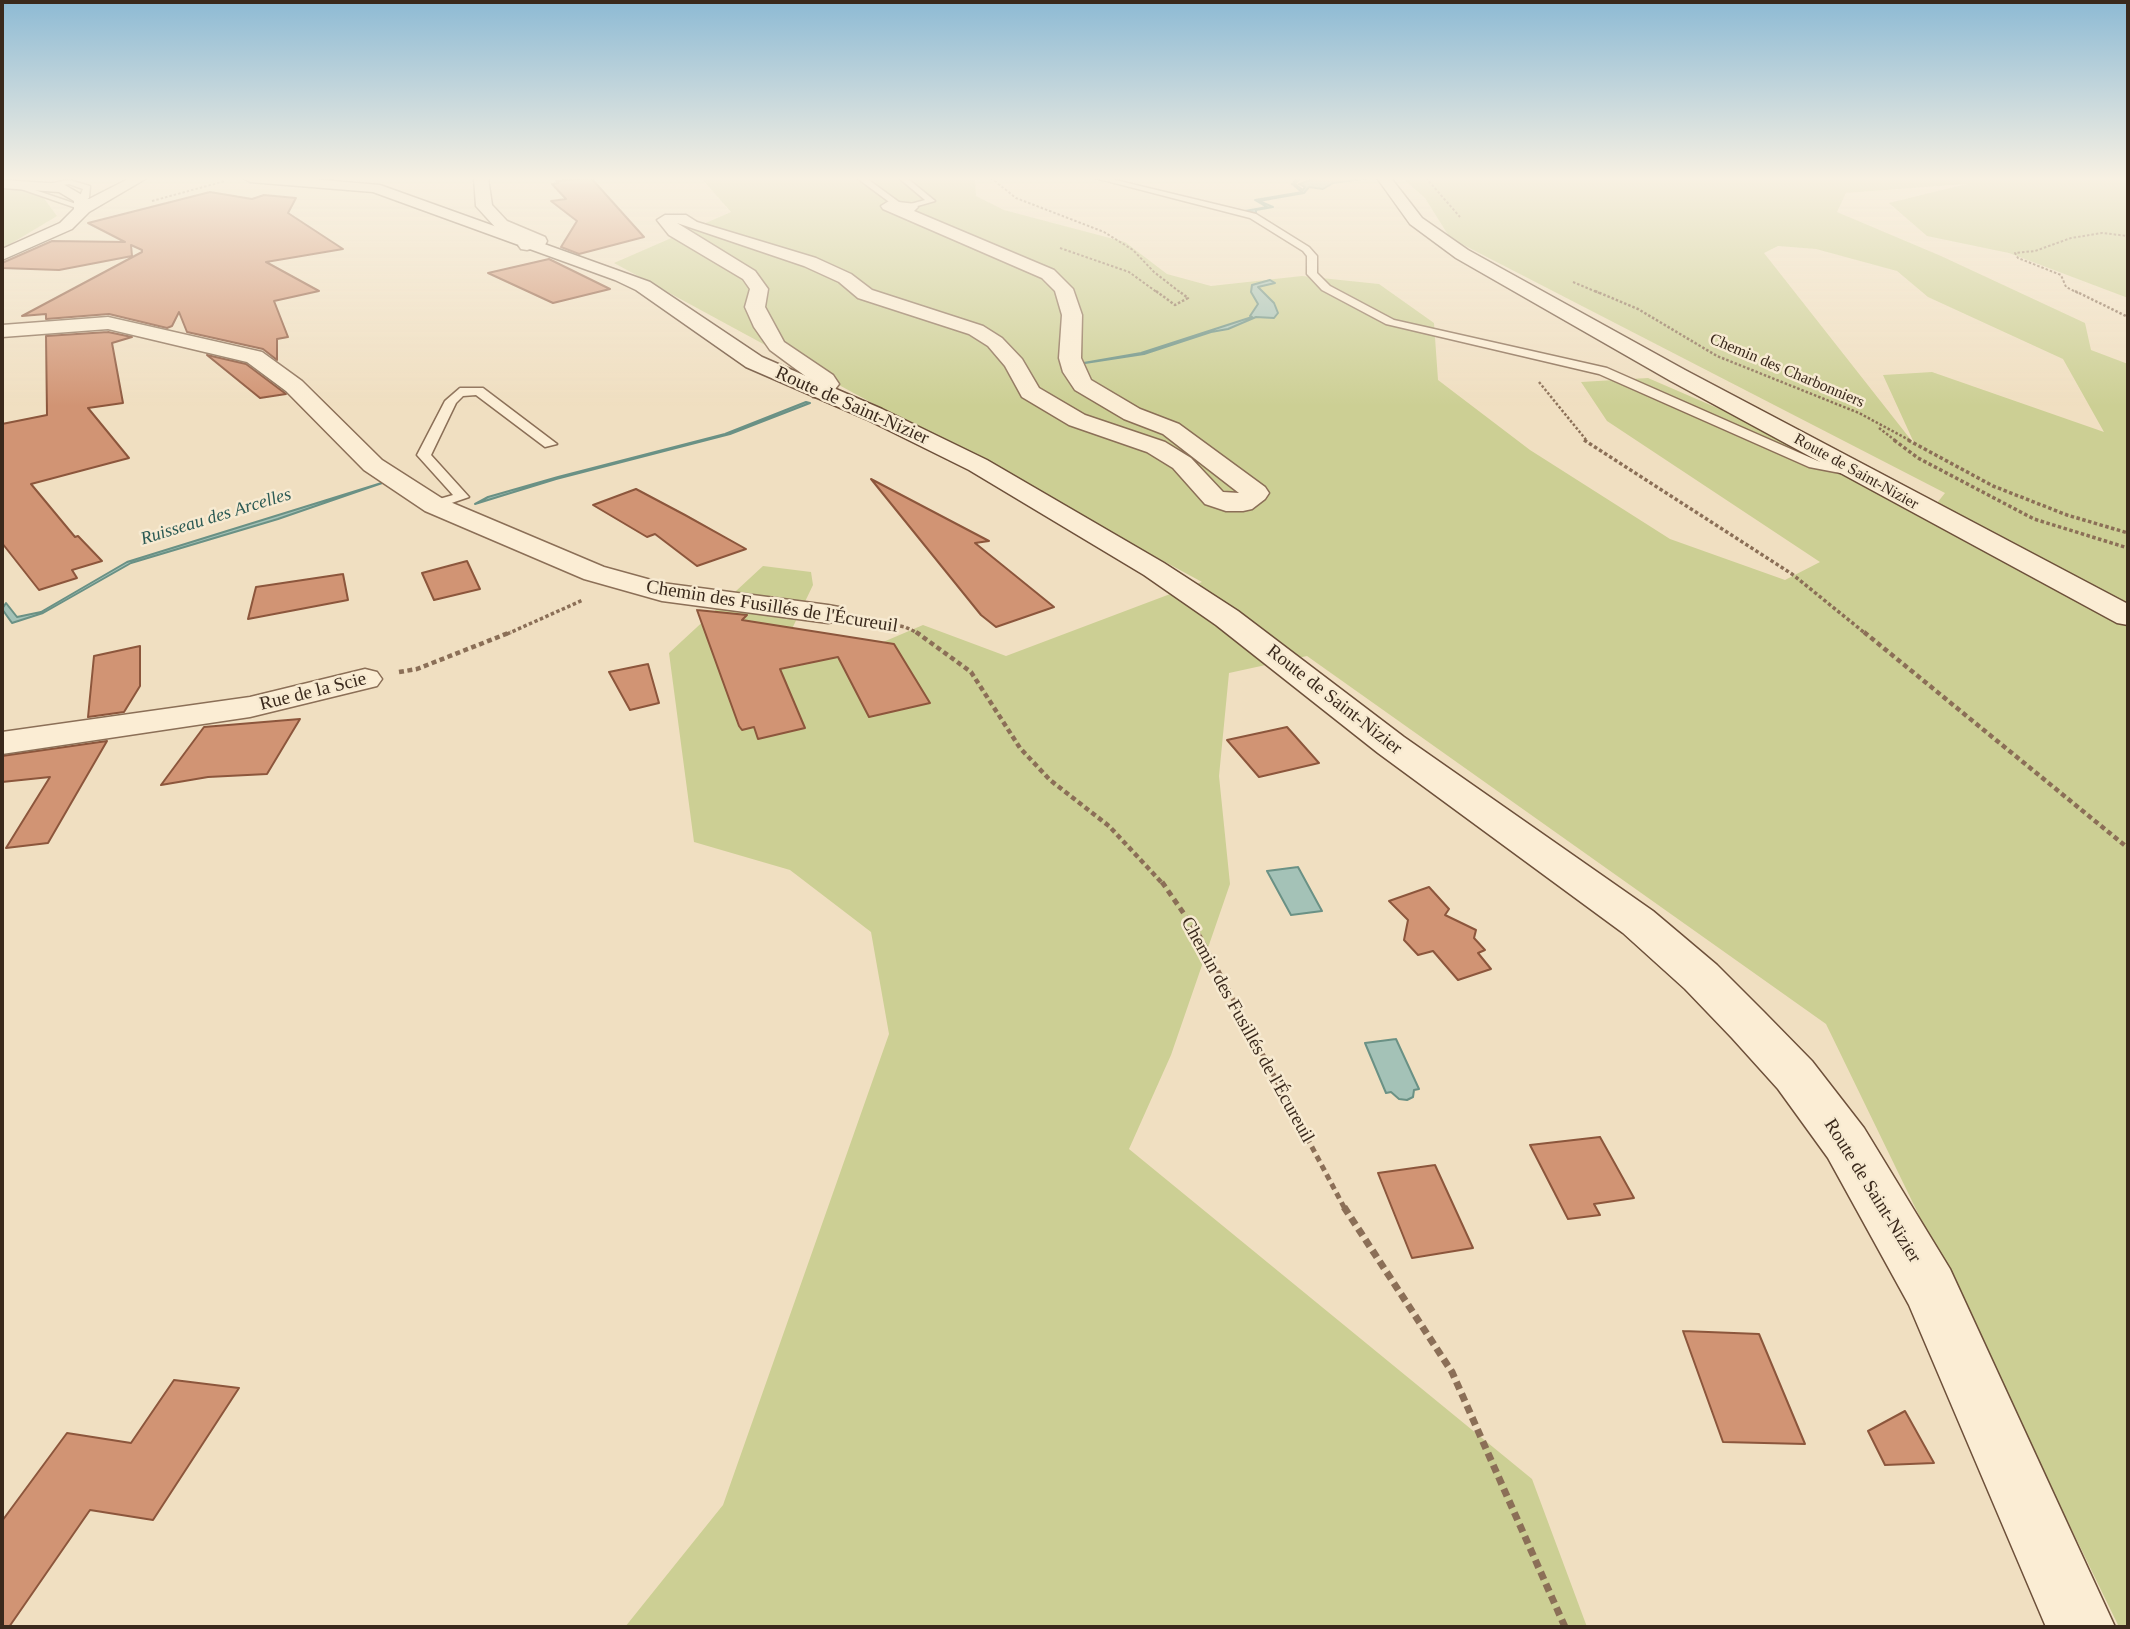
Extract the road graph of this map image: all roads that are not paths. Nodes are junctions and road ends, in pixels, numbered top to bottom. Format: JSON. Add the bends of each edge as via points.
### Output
{"nodes":[{"id":1,"x":553,"y":254,"type":"edge"},
{"id":2,"x":718,"y":254,"type":"edge"},
{"id":3,"x":784,"y":254,"type":"edge"},
{"id":4,"x":1001,"y":254,"type":"edge"},
{"id":5,"x":1310,"y":254,"type":"edge"},
{"id":6,"x":1465,"y":254,"type":"edge"},
{"id":7,"x":2,"y":331,"type":"edge"},
{"id":8,"x":821,"y":392,"type":"junction"},
{"id":9,"x":550,"y":444,"type":"dead end"},
{"id":10,"x":1856,"y":472,"type":"junction"},
{"id":11,"x":434,"y":505,"type":"junction"},
{"id":12,"x":828,"y":614,"type":"road end"},
{"id":13,"x":2128,"y":616,"type":"edge"},
{"id":14,"x":365,"y":679,"type":"road end"},
{"id":15,"x":2,"y":743,"type":"edge"},
{"id":16,"x":2081,"y":1627,"type":"edge"}],
"edges":[{"from":1,"to":8,"type":"street","name":"Route de Saint-Nizier","via":[[632,281],[754,362]]},
{"from":2,"to":8,"type":"street","via":[[749,275],[759,289],[755,307],[764,327],[777,346],[825,380],[828,384]]},
{"from":3,"to":4,"type":"street","via":[[845,278],[865,294],[976,330],[995,342],[1030,392],[1077,419],[1156,447],[1182,463],[1214,498],[1243,503],[1256,493],[1171,429],[1132,414],[1083,385],[1070,358],[1072,315],[1064,289],[1048,274]]},
{"from":5,"to":10,"type":"lane","via":[[1312,274],[1326,288],[1390,322],[1603,370],[1814,464]]},
{"from":6,"to":10,"type":"street","name":"Route de Saint-Nizier"},
{"from":7,"to":11,"type":"street","name":"Chemin des Fusillés de l'Écureuil","via":[[108,323],[254,358],[295,386],[373,465]]},
{"from":8,"to":16,"type":"street","name":"Route de Saint-Nizier","via":[[978,465],[1196,597],[1638,922],[1701,977],[1796,1075],[1846,1143],[1893,1220],[1930,1288]]},
{"from":9,"to":11,"type":"lane","via":[[479,391],[460,392],[424,456],[462,497]]},
{"from":10,"to":13,"type":"street","name":"Route de Saint-Nizier"},
{"from":11,"to":12,"type":"street","name":"Chemin des Fusillés de l'Écureuil","via":[[594,573],[662,592]]},
{"from":14,"to":15,"type":"street","name":"Rue de la Scie","via":[[250,707]]}]}
